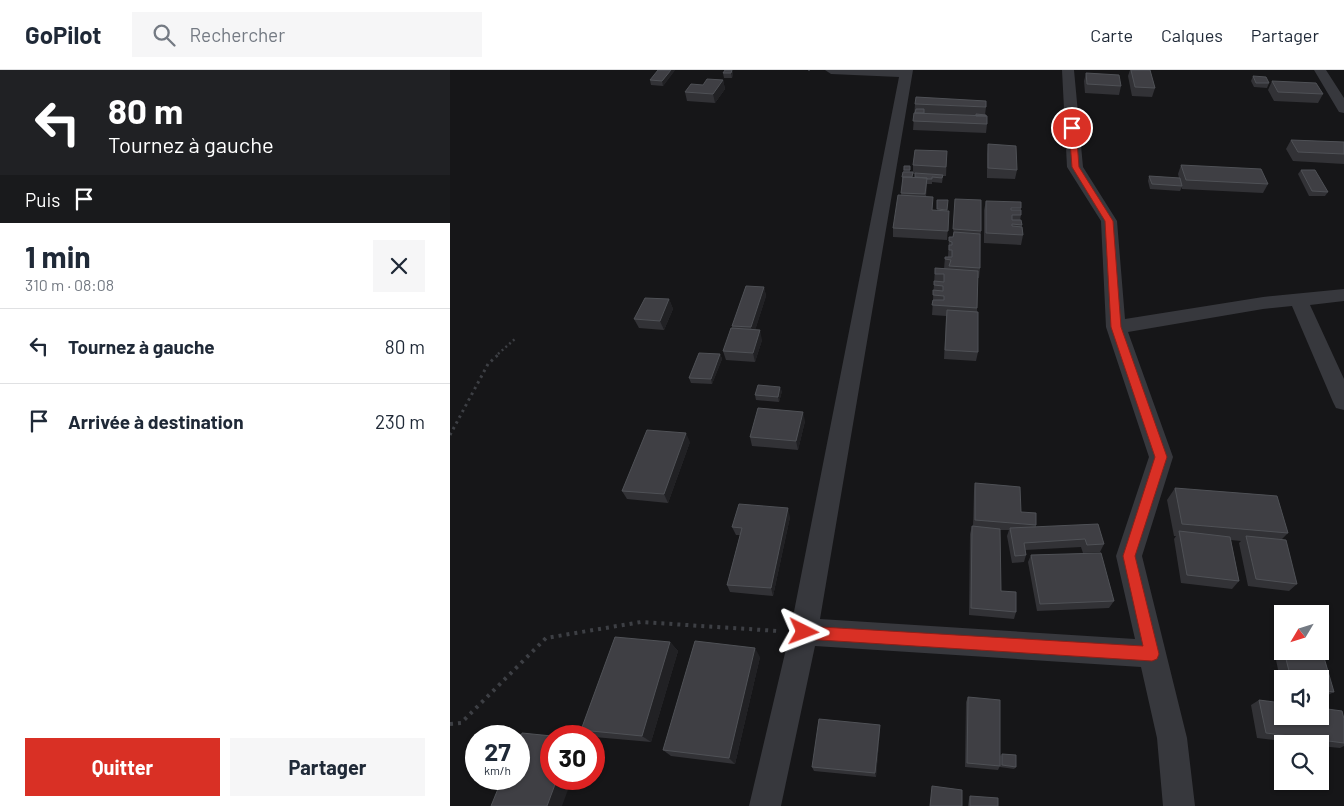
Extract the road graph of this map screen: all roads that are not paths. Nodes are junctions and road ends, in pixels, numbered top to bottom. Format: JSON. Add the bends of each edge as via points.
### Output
{"nodes":[{"id":1,"x":831,"y":70,"type":"edge"},
{"id":2,"x":1068,"y":70,"type":"edge"},
{"id":3,"x":1320,"y":70,"type":"edge"},
{"id":4,"x":906,"y":71,"type":"edge"},
{"id":5,"x":1344,"y":109,"type":"edge"},
{"id":6,"x":1344,"y":295,"type":"edge"},
{"id":7,"x":1299,"y":301,"type":"junction"},
{"id":8,"x":1116,"y":327,"type":"junction"},
{"id":9,"x":1344,"y":402,"type":"edge"},
{"id":10,"x":804,"y":632,"type":"junction"},
{"id":11,"x":1152,"y":654,"type":"junction"},
{"id":12,"x":765,"y":806,"type":"edge"},
{"id":13,"x":1179,"y":806,"type":"edge"}],
"edges":[{"from":1,"to":4,"type":"street"},
{"from":2,"to":8,"type":"street","via":[[1076,167],[1109,221]]},
{"from":3,"to":5,"type":"street"},
{"from":4,"to":10,"type":"street"},
{"from":6,"to":7,"type":"street"},
{"from":7,"to":8,"type":"street","via":[[1263,303]]},
{"from":7,"to":9,"type":"street"},
{"from":8,"to":11,"type":"street","via":[[1161,457],[1129,556]]},
{"from":10,"to":11,"type":"street"},
{"from":10,"to":12,"type":"street"},
{"from":11,"to":13,"type":"street","via":[[1172,738]]}]}
